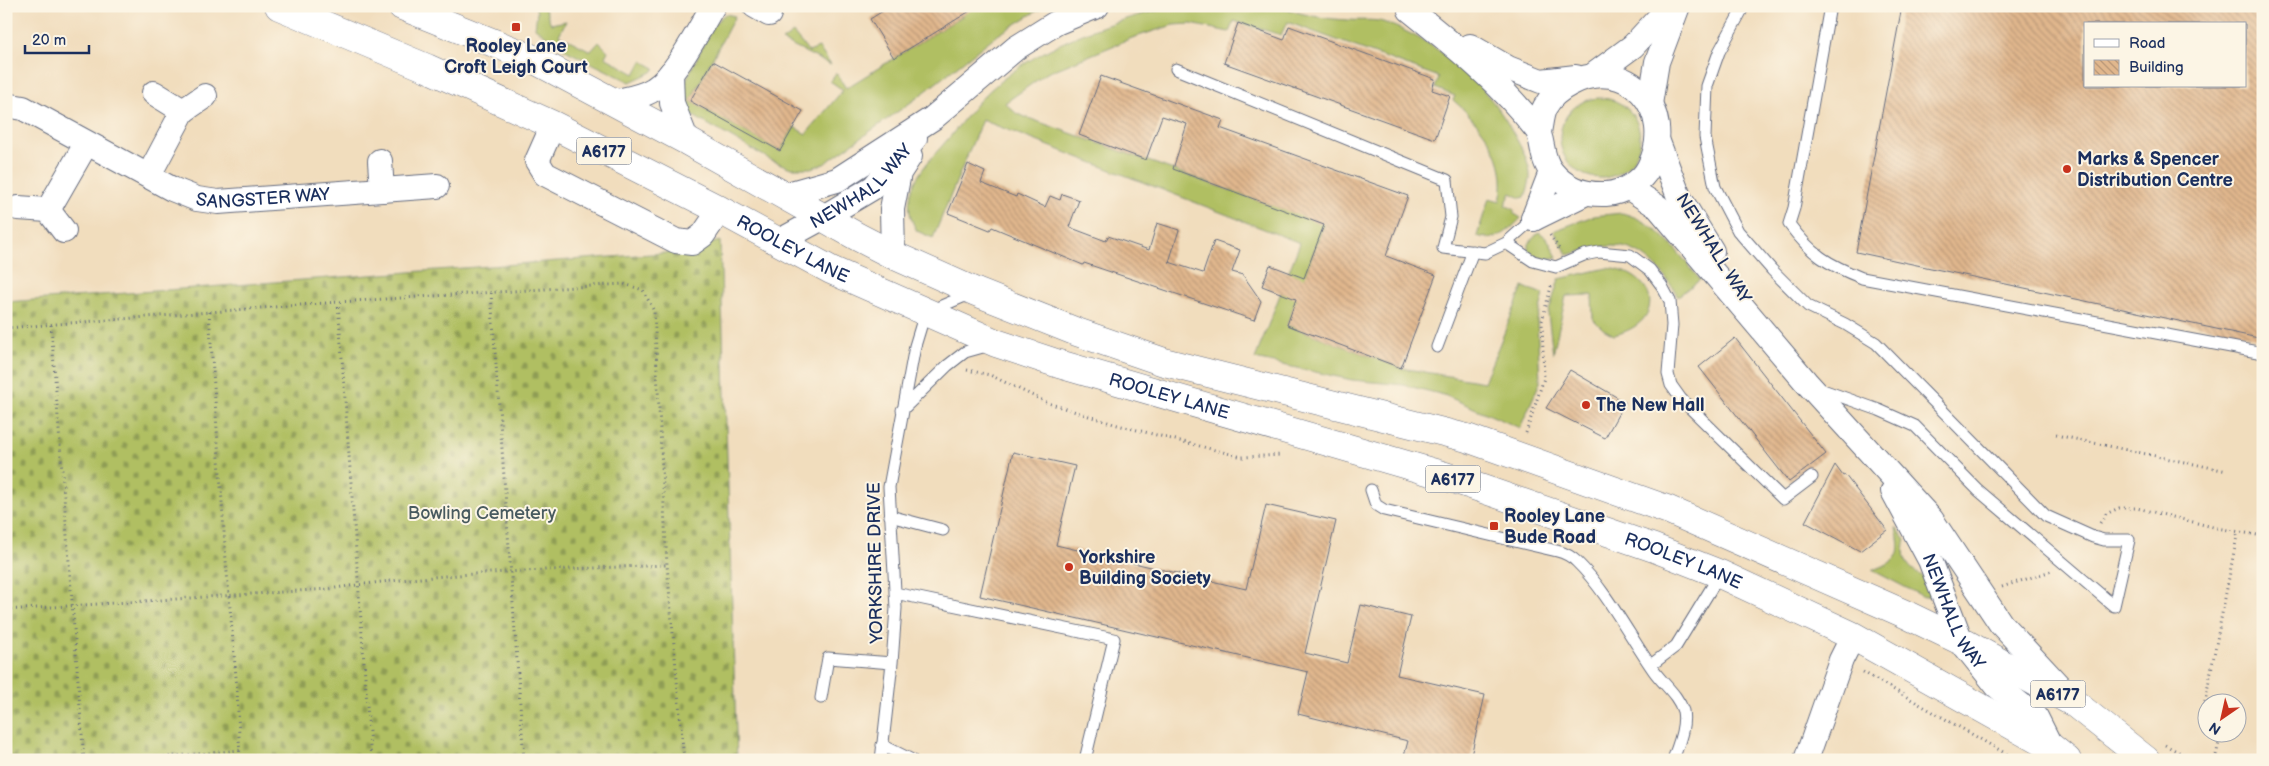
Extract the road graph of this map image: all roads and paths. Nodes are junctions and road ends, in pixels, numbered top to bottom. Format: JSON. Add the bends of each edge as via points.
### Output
{"nodes":[{"id":1,"x":279,"y":6,"type":"edge"},
{"id":2,"x":402,"y":6,"type":"edge"},
{"id":3,"x":713,"y":6,"type":"edge"},
{"id":4,"x":1097,"y":6,"type":"edge"},
{"id":5,"x":1670,"y":6,"type":"edge"},
{"id":6,"x":1678,"y":6,"type":"edge"},
{"id":7,"x":1744,"y":6,"type":"edge"},
{"id":8,"x":1830,"y":6,"type":"edge"},
{"id":9,"x":1406,"y":8,"type":"edge"},
{"id":10,"x":1176,"y":69,"type":"dead end"},
{"id":11,"x":671,"y":73,"type":"junction"},
{"id":12,"x":1589,"y":75,"type":"junction"},
{"id":13,"x":154,"y":93,"type":"dead end"},
{"id":14,"x":205,"y":96,"type":"dead end"},
{"id":15,"x":613,"y":102,"type":"junction"},
{"id":16,"x":1650,"y":104,"type":"junction"},
{"id":17,"x":6,"y":105,"type":"edge"},
{"id":18,"x":183,"y":111,"type":"junction"},
{"id":19,"x":933,"y":118,"type":"junction"},
{"id":20,"x":553,"y":125,"type":"junction"},
{"id":21,"x":1539,"y":132,"type":"junction"},
{"id":22,"x":687,"y":141,"type":"junction"},
{"id":23,"x":1658,"y":142,"type":"junction"},
{"id":24,"x":86,"y":144,"type":"junction"},
{"id":25,"x":380,"y":161,"type":"dead end"},
{"id":26,"x":1551,"y":172,"type":"junction"},
{"id":27,"x":149,"y":175,"type":"junction"},
{"id":28,"x":437,"y":186,"type":"dead end"},
{"id":29,"x":1629,"y":188,"type":"junction"},
{"id":30,"x":382,"y":190,"type":"junction"},
{"id":31,"x":1586,"y":193,"type":"junction"},
{"id":32,"x":784,"y":195,"type":"junction"},
{"id":33,"x":18,"y":208,"type":"dead end"},
{"id":34,"x":48,"y":210,"type":"junction"},
{"id":35,"x":720,"y":210,"type":"junction"},
{"id":36,"x":1535,"y":217,"type":"junction"},
{"id":37,"x":822,"y":218,"type":"junction"},
{"id":38,"x":64,"y":230,"type":"dead end"},
{"id":39,"x":778,"y":242,"type":"junction"},
{"id":40,"x":1506,"y":243,"type":"junction"},
{"id":41,"x":1473,"y":251,"type":"junction"},
{"id":42,"x":892,"y":255,"type":"junction"},
{"id":43,"x":1556,"y":267,"type":"junction"},
{"id":44,"x":976,"y":292,"type":"junction"},
{"id":45,"x":491,"y":293,"type":"junction"},
{"id":46,"x":338,"y":302,"type":"junction"},
{"id":47,"x":209,"y":312,"type":"junction"},
{"id":48,"x":925,"y":312,"type":"junction"},
{"id":49,"x":51,"y":325,"type":"junction"},
{"id":50,"x":6,"y":328,"type":"edge"},
{"id":51,"x":996,"y":343,"type":"junction"},
{"id":52,"x":1438,"y":348,"type":"dead end"},
{"id":53,"x":1780,"y":349,"type":"junction"},
{"id":54,"x":2263,"y":353,"type":"edge"},
{"id":55,"x":1806,"y":382,"type":"junction"},
{"id":56,"x":902,"y":410,"type":"junction"},
{"id":57,"x":1526,"y":433,"type":"dead end"},
{"id":58,"x":2056,"y":435,"type":"dead end"},
{"id":59,"x":1875,"y":459,"type":"junction"},
{"id":60,"x":2227,"y":471,"type":"dead end"},
{"id":61,"x":1812,"y":477,"type":"dead end"},
{"id":62,"x":1371,"y":490,"type":"dead end"},
{"id":63,"x":890,"y":516,"type":"junction"},
{"id":64,"x":943,"y":530,"type":"dead end"},
{"id":65,"x":2238,"y":531,"type":"junction"},
{"id":66,"x":2263,"y":536,"type":"edge"},
{"id":67,"x":2093,"y":537,"type":"junction"},
{"id":68,"x":667,"y":565,"type":"junction"},
{"id":69,"x":2067,"y":565,"type":"junction"},
{"id":70,"x":510,"y":572,"type":"junction"},
{"id":71,"x":1720,"y":574,"type":"junction"},
{"id":72,"x":358,"y":584,"type":"junction"},
{"id":73,"x":1996,"y":590,"type":"dead end"},
{"id":74,"x":895,"y":593,"type":"junction"},
{"id":75,"x":229,"y":596,"type":"junction"},
{"id":76,"x":72,"y":606,"type":"junction"},
{"id":77,"x":6,"y":610,"type":"edge"},
{"id":78,"x":1853,"y":636,"type":"junction"},
{"id":79,"x":1961,"y":641,"type":"junction"},
{"id":80,"x":892,"y":663,"type":"junction"},
{"id":81,"x":1651,"y":665,"type":"junction"},
{"id":82,"x":2207,"y":694,"type":"edge"},
{"id":83,"x":822,"y":698,"type":"dead end"},
{"id":84,"x":2074,"y":703,"type":"junction"},
{"id":85,"x":2219,"y":744,"type":"edge"},
{"id":86,"x":882,"y":745,"type":"junction"},
{"id":87,"x":240,"y":750,"type":"junction"},
{"id":88,"x":2155,"y":752,"type":"edge"},
{"id":89,"x":2059,"y":754,"type":"edge"},
{"id":90,"x":84,"y":760,"type":"edge"},
{"id":91,"x":134,"y":760,"type":"edge"},
{"id":92,"x":240,"y":760,"type":"edge"},
{"id":93,"x":371,"y":760,"type":"edge"},
{"id":94,"x":524,"y":760,"type":"edge"},
{"id":95,"x":684,"y":760,"type":"edge"},
{"id":96,"x":881,"y":760,"type":"edge"},
{"id":97,"x":912,"y":760,"type":"edge"},
{"id":98,"x":1085,"y":760,"type":"edge"},
{"id":99,"x":1673,"y":760,"type":"edge"},
{"id":100,"x":1806,"y":760,"type":"edge"},
{"id":101,"x":2194,"y":760,"type":"edge"},
{"id":102,"x":2215,"y":760,"type":"edge"}],
"edges":[{"from":1,"to":20,"type":"highway","name":"ROOLEY LANE","number":"A6177"},
{"from":2,"to":15,"type":"highway","name":"ROOLEY LANE","number":"A6177","via":[[531,58]]},
{"from":3,"to":11,"type":"street"},
{"from":4,"to":19,"type":"street","name":"NEWHALL WAY","via":[[1056,23],[1016,48]]},
{"from":5,"to":12,"type":"street","via":[[1633,46]]},
{"from":6,"to":16,"type":"street","via":[[1658,62]]},
{"from":7,"to":67,"type":"lane","via":[[1719,52],[1707,86],[1705,137],[1715,187],[1738,231],[1808,306],[1876,343],[2046,516]]},
{"from":8,"to":54,"type":"lane","via":[[1789,224],[1804,245],[1832,267],[1862,278]]},
{"from":9,"to":12,"type":"street","name":"NEWHALL WAY","via":[[1516,71],[1541,81]]},
{"from":9,"to":21,"type":"street","name":"NEWHALL WAY","via":[[1464,52],[1508,95]]},
{"from":10,"to":41,"type":"lane","via":[[1447,180],[1451,217],[1443,248]]},
{"from":11,"to":15,"type":"street","via":[[654,89]]},
{"from":11,"to":22,"type":"street","via":[[672,103]]},
{"from":12,"to":16,"type":"street","name":"NEWHALL WAY","via":[[1625,81]]},
{"from":12,"to":21,"type":"street","via":[[1558,90],[1545,108]]},
{"from":13,"to":18,"type":"street"},
{"from":14,"to":18,"type":"street"},
{"from":15,"to":22,"type":"highway","name":"ROOLEY LANE","number":"A6177"},
{"from":16,"to":23,"type":"street","name":"NEWHALL WAY","via":[[1658,128]]},
{"from":17,"to":24,"type":"street","name":"SANGSTER WAY","via":[[23,108]]},
{"from":18,"to":27,"type":"street"},
{"from":19,"to":32,"type":"street","name":"NEWHALL WAY","via":[[838,180]]},
{"from":19,"to":37,"type":"street","name":"NEWHALL WAY","via":[[874,186]]},
{"from":19,"to":42,"type":"street","name":"NEWHALL WAY","via":[[899,173],[892,209]]},
{"from":20,"to":35,"type":"highway","name":"ROOLEY LANE","number":"A6177"},
{"from":20,"to":35,"type":"street","via":[[537,161],[545,174],[615,210],[676,241],[692,243],[703,235]]},
{"from":21,"to":26,"type":"street","via":[[1543,156]]},
{"from":22,"to":32,"type":"highway","name":"ROOLEY LANE","number":"A6177"},
{"from":23,"to":29,"type":"street","name":"NEWHALL WAY","via":[[1646,173]]},
{"from":23,"to":53,"type":"street","name":"NEWHALL WAY","via":[[1679,197],[1699,232]]},
{"from":24,"to":27,"type":"street","name":"SANGSTER WAY"},
{"from":24,"to":34,"type":"street"},
{"from":25,"to":30,"type":"street"},
{"from":26,"to":31,"type":"street","name":"NEWHALL WAY","via":[[1567,186]]},
{"from":26,"to":36,"type":"street"},
{"from":27,"to":30,"type":"street","name":"SANGSTER WAY","via":[[197,199],[218,202]]},
{"from":28,"to":30,"type":"street","name":"SANGSTER WAY"},
{"from":29,"to":31,"type":"street","name":"NEWHALL WAY","via":[[1607,194]]},
{"from":29,"to":53,"type":"street","name":"NEWHALL WAY","via":[[1658,208]]},
{"from":31,"to":36,"type":"street"},
{"from":32,"to":37,"type":"highway","name":"ROOLEY LANE","number":"A6177"},
{"from":33,"to":34,"type":"street"},
{"from":34,"to":38,"type":"street"},
{"from":35,"to":39,"type":"highway","name":"ROOLEY LANE","number":"A6177"},
{"from":36,"to":40,"type":"lane"},
{"from":36,"to":43,"type":"path","via":[[1562,253]]},
{"from":37,"to":39,"type":"street","name":"NEWHALL WAY"},
{"from":37,"to":42,"type":"highway","name":"ROOLEY LANE","number":"A6177"},
{"from":39,"to":48,"type":"highway","name":"ROOLEY LANE","number":"A6177"},
{"from":40,"to":41,"type":"lane","via":[[1485,253]]},
{"from":40,"to":43,"type":"lane","via":[[1534,260]]},
{"from":41,"to":52,"type":"lane"},
{"from":42,"to":44,"type":"highway","name":"ROOLEY LANE","number":"A6177"},
{"from":43,"to":57,"type":"path","via":[[1542,321],[1544,378]]},
{"from":43,"to":61,"type":"lane","via":[[1599,252],[1630,255],[1650,270],[1670,301],[1672,325],[1668,374],[1681,399],[1783,499]]},
{"from":44,"to":48,"type":"lane"},
{"from":44,"to":79,"type":"highway","name":"ROOLEY LANE","number":"A6177","via":[[1164,362],[1467,438],[1512,453],[1669,510]]},
{"from":45,"to":46,"type":"path"},
{"from":45,"to":68,"type":"path","via":[[624,284],[643,290],[654,311]]},
{"from":45,"to":70,"type":"path"},
{"from":46,"to":47,"type":"path"},
{"from":46,"to":72,"type":"path"},
{"from":47,"to":49,"type":"path"},
{"from":47,"to":75,"type":"path"},
{"from":48,"to":51,"type":"highway","name":"ROOLEY LANE","number":"A6177"},
{"from":48,"to":56,"type":"lane","name":"YORKSHIRE DRIVE"},
{"from":49,"to":50,"type":"path"},
{"from":49,"to":76,"type":"path"},
{"from":51,"to":56,"type":"lane","via":[[965,352]]},
{"from":51,"to":71,"type":"highway","name":"ROOLEY LANE","number":"A6177","via":[[1445,476]]},
{"from":53,"to":55,"type":"street","name":"NEWHALL WAY"},
{"from":55,"to":59,"type":"street","name":"NEWHALL WAY"},
{"from":55,"to":69,"type":"lane","via":[[1915,426],[1978,490]]},
{"from":56,"to":63,"type":"lane","name":"YORKSHIRE DRIVE","via":[[889,487]]},
{"from":58,"to":60,"type":"path"},
{"from":59,"to":79,"type":"street","name":"NEWHALL WAY","via":[[1930,560]]},
{"from":59,"to":84,"type":"street","name":"NEWHALL WAY","via":[[1931,519],[2001,624]]},
{"from":62,"to":81,"type":"lane","via":[[1376,505],[1384,510],[1569,554],[1610,605]]},
{"from":63,"to":64,"type":"lane"},
{"from":63,"to":74,"type":"lane","name":"YORKSHIRE DRIVE"},
{"from":65,"to":66,"type":"path"},
{"from":65,"to":67,"type":"path","via":[[2137,508],[2119,508],[2106,514]]},
{"from":65,"to":82,"type":"path"},
{"from":67,"to":69,"type":"lane","via":[[2128,540],[2114,606]]},
{"from":68,"to":70,"type":"path"},
{"from":68,"to":95,"type":"path"},
{"from":69,"to":73,"type":"path"},
{"from":70,"to":72,"type":"path"},
{"from":70,"to":94,"type":"path"},
{"from":71,"to":78,"type":"highway","name":"ROOLEY LANE","number":"A6177"},
{"from":71,"to":81,"type":"lane","via":[[1676,646]]},
{"from":72,"to":75,"type":"path"},
{"from":72,"to":93,"type":"path"},
{"from":74,"to":80,"type":"lane","name":"YORKSHIRE DRIVE"},
{"from":74,"to":98,"type":"lane","via":[[1114,639]]},
{"from":75,"to":76,"type":"path"},
{"from":75,"to":87,"type":"path"},
{"from":76,"to":77,"type":"path"},
{"from":76,"to":90,"type":"path"},
{"from":78,"to":89,"type":"highway","name":"ROOLEY LANE","number":"A6177"},
{"from":78,"to":100,"type":"street"},
{"from":79,"to":84,"type":"highway","name":"ROOLEY LANE","number":"A6177"},
{"from":79,"to":89,"type":"street","name":"NEWHALL WAY","via":[[1997,686],[2036,717]]},
{"from":80,"to":83,"type":"lane","via":[[828,658]]},
{"from":80,"to":86,"type":"lane","name":"YORKSHIRE DRIVE"},
{"from":81,"to":99,"type":"lane","via":[[1678,699],[1683,714],[1681,736]]},
{"from":84,"to":88,"type":"highway","name":"ROOLEY LANE","number":"A6177"},
{"from":85,"to":102,"type":"path"},
{"from":86,"to":96,"type":"lane","name":"YORKSHIRE DRIVE"},
{"from":86,"to":97,"type":"lane"},
{"from":87,"to":91,"type":"path"},
{"from":87,"to":92,"type":"path"},
{"from":88,"to":101,"type":"path"}]}
